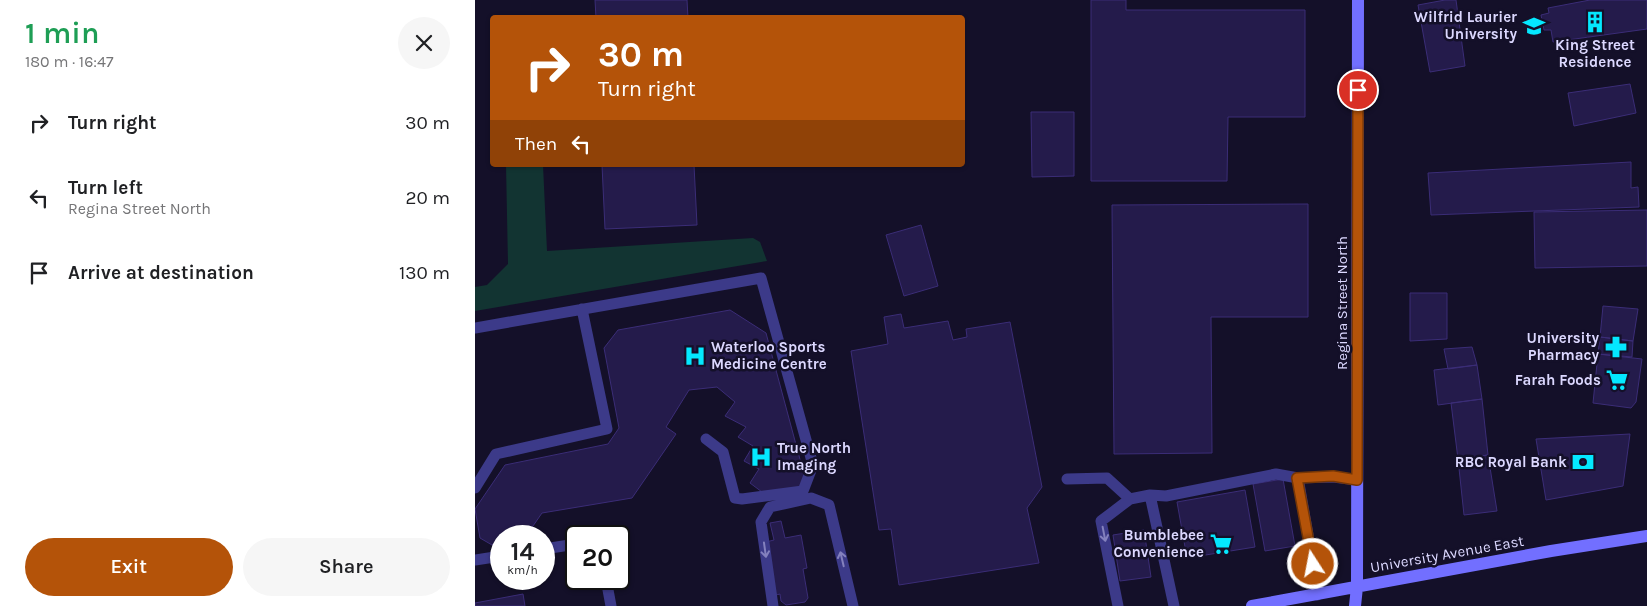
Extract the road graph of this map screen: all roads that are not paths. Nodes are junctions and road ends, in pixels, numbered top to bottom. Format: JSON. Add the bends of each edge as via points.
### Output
{"nodes":[{"id":1,"x":1358,"y":0,"type":"edge"},
{"id":2,"x":582,"y":309,"type":"junction"},
{"id":3,"x":475,"y":328,"type":"edge"},
{"id":4,"x":706,"y":438,"type":"dead end"},
{"id":5,"x":1297,"y":478,"type":"junction"},
{"id":6,"x":1067,"y":479,"type":"dead end"},
{"id":7,"x":1357,"y":480,"type":"junction"},
{"id":8,"x":475,"y":488,"type":"edge"},
{"id":9,"x":1150,"y":495,"type":"junction"},
{"id":10,"x":1129,"y":499,"type":"junction"},
{"id":11,"x":1647,"y":536,"type":"edge"},
{"id":12,"x":490,"y":558,"type":"edge"},
{"id":13,"x":475,"y":560,"type":"edge"},
{"id":14,"x":1357,"y":587,"type":"junction"},
{"id":15,"x":608,"y":590,"type":"edge"},
{"id":16,"x":1317,"y":595,"type":"junction"},
{"id":17,"x":611,"y":606,"type":"edge"},
{"id":18,"x":773,"y":606,"type":"edge"},
{"id":19,"x":853,"y":606,"type":"edge"},
{"id":20,"x":1118,"y":606,"type":"edge"},
{"id":21,"x":1174,"y":606,"type":"edge"},
{"id":22,"x":1252,"y":606,"type":"edge"},
{"id":23,"x":1355,"y":606,"type":"edge"}],
"edges":[{"from":1,"to":7,"type":"street","name":"Regina Street North"},
{"from":2,"to":3,"type":"lane"},
{"from":2,"to":4,"type":"lane","via":[[761,278],[813,464],[803,491],[735,498],[723,452]]},
{"from":2,"to":8,"type":"lane","via":[[607,429],[496,454]]},
{"from":5,"to":7,"type":"lane","via":[[1333,476]]},
{"from":5,"to":9,"type":"lane","via":[[1276,474],[1166,496]]},
{"from":5,"to":16,"type":"lane"},
{"from":6,"to":10,"type":"lane","via":[[1107,478]]},
{"from":7,"to":14,"type":"street","name":"Regina Street North"},
{"from":9,"to":10,"type":"lane"},
{"from":9,"to":21,"type":"lane"},
{"from":10,"to":20,"type":"lane","one_way":true,"via":[[1101,521]]},
{"from":11,"to":14,"type":"street","name":"University Avenue East"},
{"from":12,"to":13,"type":"lane"},
{"from":14,"to":16,"type":"street","name":"University Avenue East"},
{"from":14,"to":23,"type":"street","name":"Regina Street North"},
{"from":15,"to":17,"type":"lane"},
{"from":16,"to":22,"type":"street","name":"University Avenue East"},
{"from":19,"to":18,"type":"lane","one_way":true,"via":[[829,505],[811,498],[769,507],[761,522]]}]}
